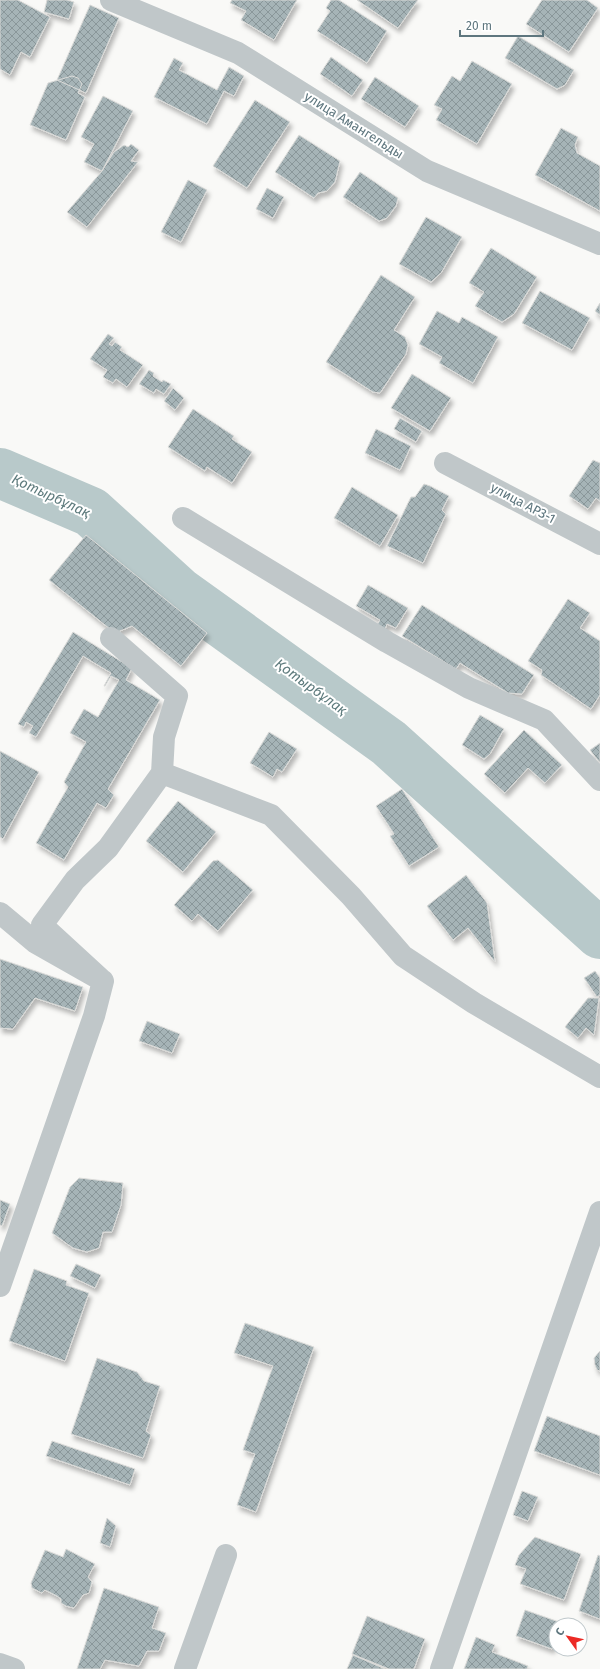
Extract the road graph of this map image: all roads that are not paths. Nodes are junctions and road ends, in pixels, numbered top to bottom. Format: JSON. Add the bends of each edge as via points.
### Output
{"nodes":[{"id":1,"x":111,"y":0,"type":"edge"},
{"id":2,"x":600,"y":244,"type":"edge"},
{"id":3,"x":446,"y":463,"type":"dead end"},
{"id":4,"x":183,"y":518,"type":"dead end"},
{"id":5,"x":600,"y":544,"type":"edge"},
{"id":6,"x":111,"y":638,"type":"dead end"},
{"id":7,"x":162,"y":774,"type":"junction"},
{"id":8,"x":600,"y":780,"type":"edge"},
{"id":9,"x":0,"y":913,"type":"edge"},
{"id":10,"x":104,"y":981,"type":"junction"},
{"id":11,"x":600,"y":1077,"type":"edge"},
{"id":12,"x":600,"y":1212,"type":"edge"},
{"id":13,"x":0,"y":1286,"type":"edge"},
{"id":14,"x":226,"y":1555,"type":"dead end"},
{"id":15,"x":0,"y":1664,"type":"edge"},
{"id":16,"x":14,"y":1669,"type":"edge"},
{"id":17,"x":185,"y":1669,"type":"edge"},
{"id":18,"x":441,"y":1669,"type":"edge"}],
"edges":[{"from":1,"to":2,"type":"street","name":"улица Амангельды","via":[[238,53],[427,171]]},
{"from":3,"to":5,"type":"street","name":"улица АРЗ-1"},
{"from":4,"to":8,"type":"street","via":[[387,642],[469,688],[544,720]]},
{"from":6,"to":7,"type":"street","via":[[177,696],[164,736]]},
{"from":7,"to":10,"type":"street","via":[[108,848],[75,880],[42,925]]},
{"from":7,"to":11,"type":"street","via":[[271,815],[351,896],[403,956],[474,1003]]},
{"from":9,"to":10,"type":"street","via":[[36,943]]},
{"from":10,"to":13,"type":"street"},
{"from":12,"to":18,"type":"street"},
{"from":14,"to":17,"type":"street"},
{"from":15,"to":16,"type":"street"}]}
